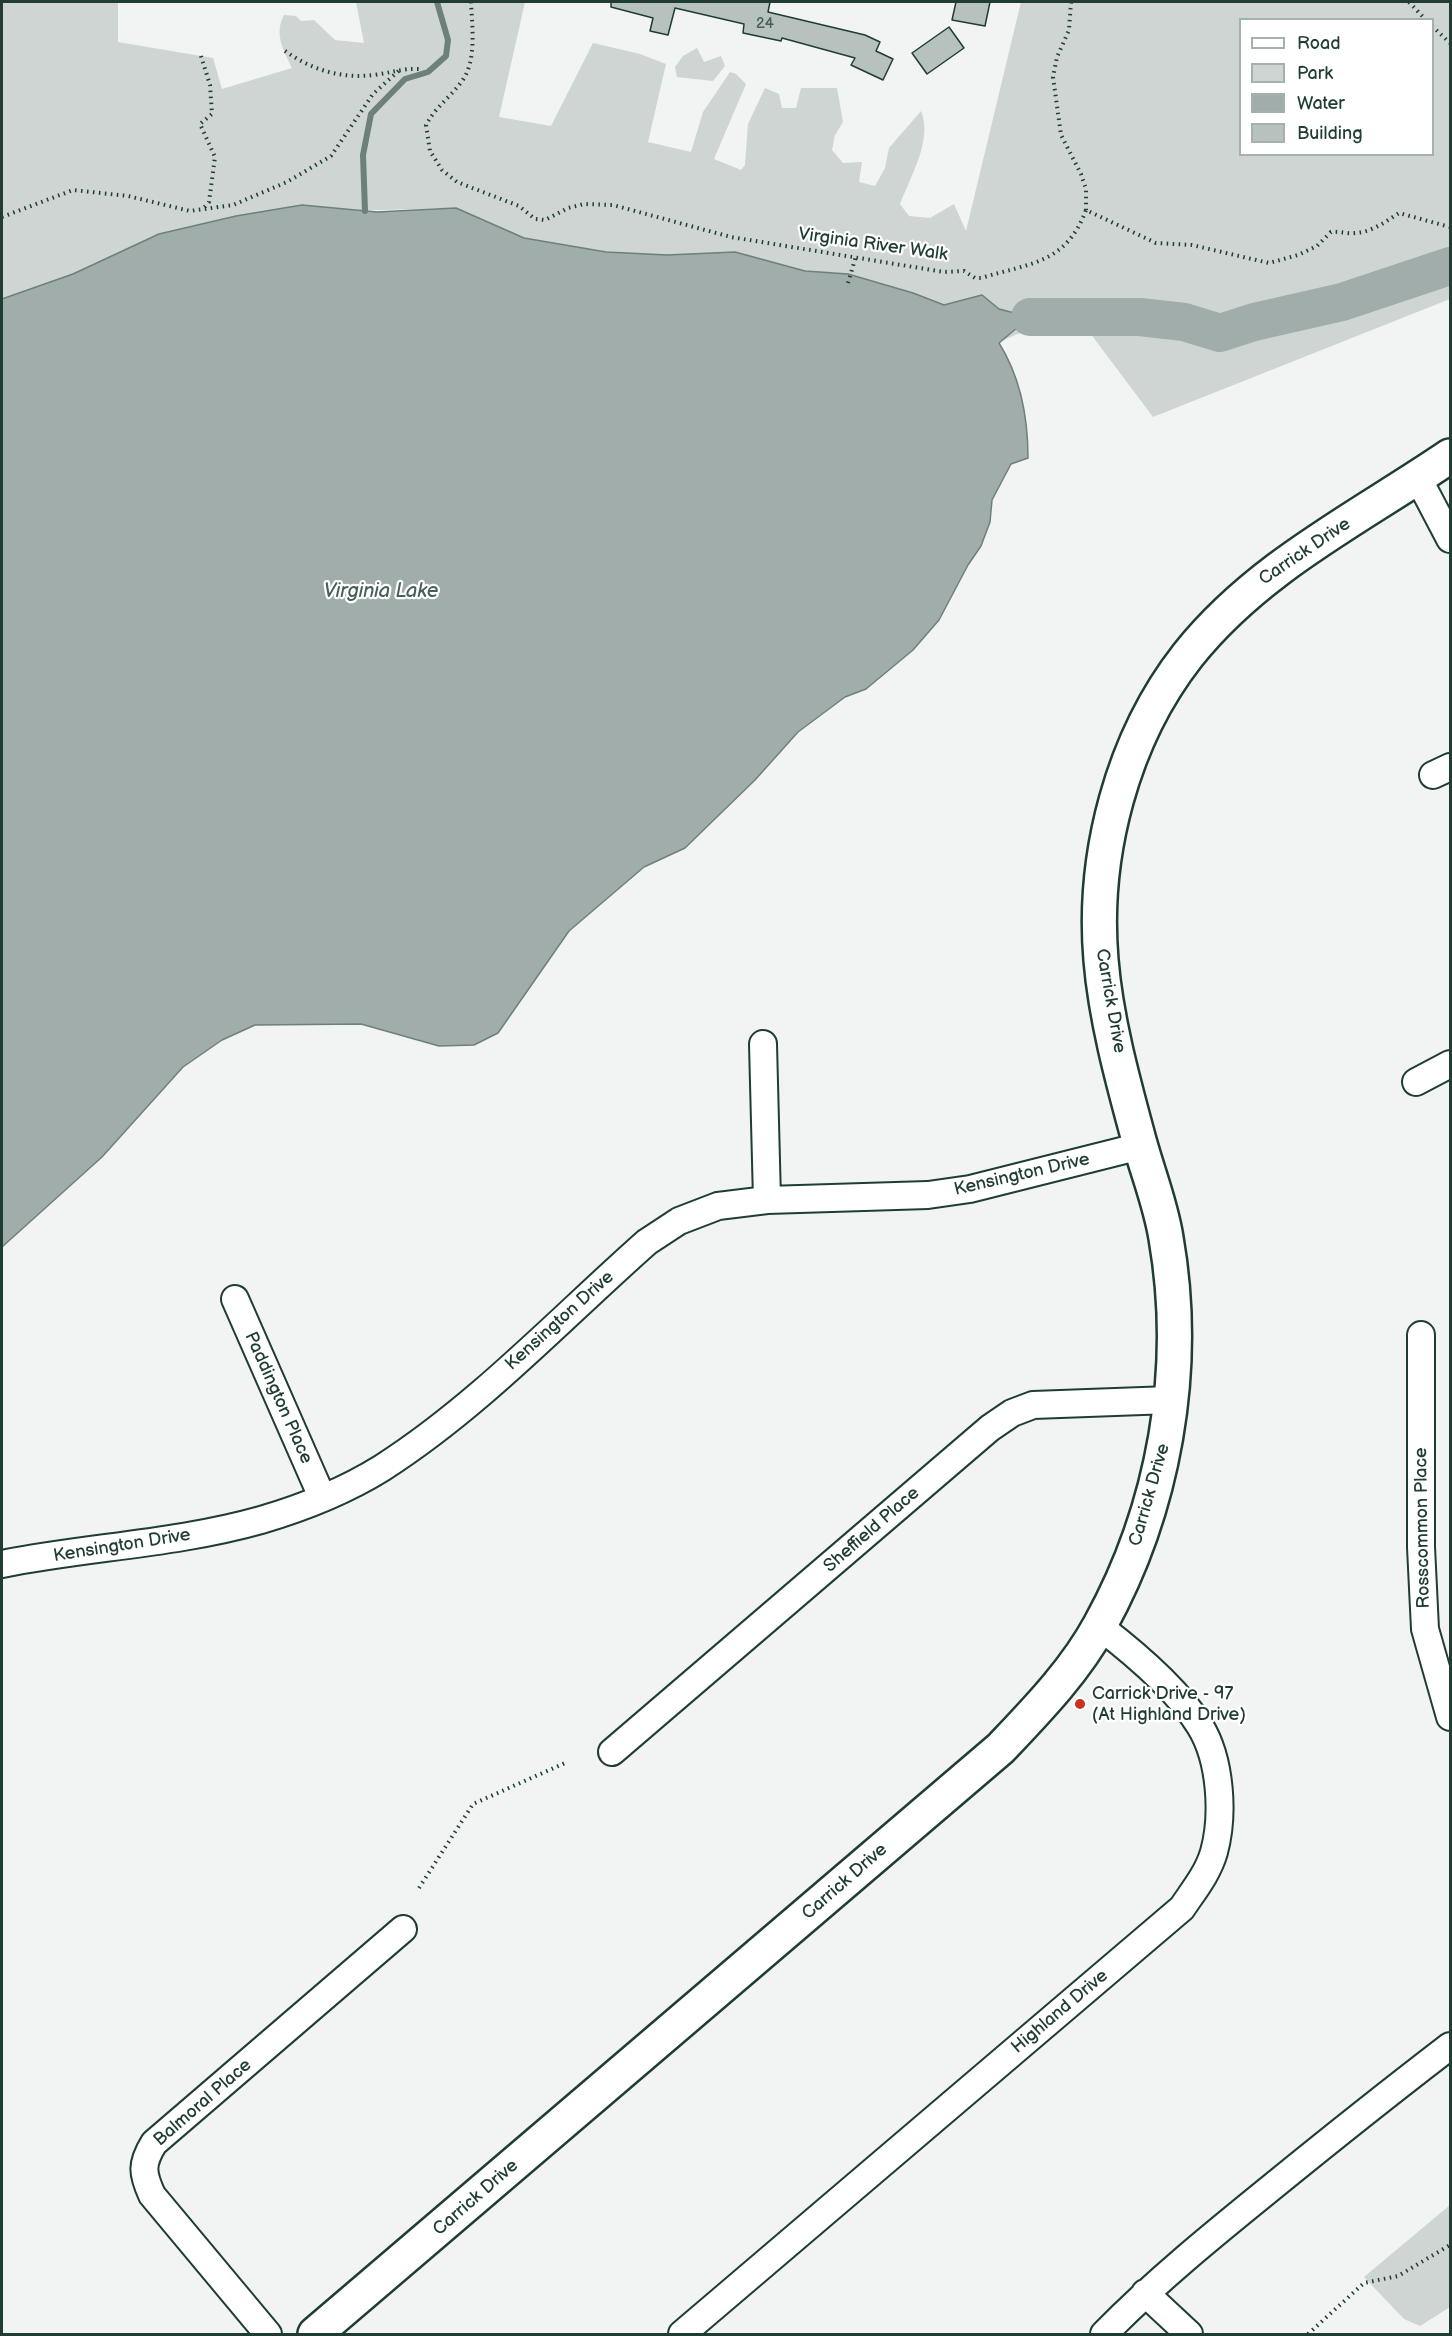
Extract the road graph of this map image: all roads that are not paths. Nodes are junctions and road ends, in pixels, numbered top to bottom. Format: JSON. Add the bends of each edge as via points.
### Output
{"nodes":[{"id":1,"x":1450,"y":456,"type":"edge"},
{"id":2,"x":1418,"y":478,"type":"junction"},
{"id":3,"x":1450,"y":539,"type":"edge"},
{"id":4,"x":763,"y":1044,"type":"dead end"},
{"id":5,"x":1450,"y":1064,"type":"edge"},
{"id":6,"x":1416,"y":1082,"type":"dead end"},
{"id":7,"x":1141,"y":1146,"type":"junction"},
{"id":8,"x":767,"y":1200,"type":"junction"},
{"id":9,"x":235,"y":1299,"type":"dead end"},
{"id":10,"x":1421,"y":1335,"type":"dead end"},
{"id":11,"x":1170,"y":1400,"type":"junction"},
{"id":12,"x":322,"y":1497,"type":"junction"},
{"id":13,"x":2,"y":1564,"type":"edge"},
{"id":14,"x":1099,"y":1626,"type":"junction"},
{"id":15,"x":1450,"y":1717,"type":"edge"},
{"id":16,"x":612,"y":1752,"type":"dead end"},
{"id":17,"x":403,"y":1929,"type":"dead end"},
{"id":18,"x":1450,"y":2046,"type":"edge"},
{"id":19,"x":1145,"y":2293,"type":"junction"},
{"id":20,"x":268,"y":2334,"type":"edge"},
{"id":21,"x":315,"y":2334,"type":"edge"},
{"id":22,"x":682,"y":2334,"type":"edge"},
{"id":23,"x":1104,"y":2334,"type":"edge"},
{"id":24,"x":1189,"y":2334,"type":"edge"}],
"edges":[{"from":1,"to":2,"type":"street","name":"Carrick Drive"},
{"from":2,"to":3,"type":"street"},
{"from":2,"to":7,"type":"street","name":"Carrick Drive","via":[[1276,570],[1225,613],[1186,659],[1137,743],[1111,822],[1099,919],[1101,963],[1113,1031]]},
{"from":4,"to":8,"type":"street"},
{"from":5,"to":6,"type":"street"},
{"from":7,"to":8,"type":"street","name":"Kensington Drive","via":[[970,1189],[928,1195]]},
{"from":7,"to":11,"type":"street","name":"Carrick Drive","via":[[1167,1240],[1173,1334]]},
{"from":8,"to":12,"type":"street","name":"Kensington Drive","via":[[718,1206],[679,1221],[647,1242],[494,1381],[427,1435],[381,1468]]},
{"from":9,"to":12,"type":"street","name":"Paddington Place"},
{"from":10,"to":15,"type":"street","name":"Rosscommon Place","via":[[1425,1629]]},
{"from":11,"to":14,"type":"street","name":"Carrick Drive","via":[[1167,1436],[1150,1506]]},
{"from":11,"to":16,"type":"street","name":"Sheffield Place","via":[[1033,1405],[1012,1413]]},
{"from":12,"to":13,"type":"street","name":"Kensington Drive","via":[[279,1514],[215,1531]]},
{"from":14,"to":21,"type":"street","name":"Carrick Drive","via":[[1040,1707],[1001,1748]]},
{"from":14,"to":22,"type":"street","name":"Highland Drive","via":[[1187,1708],[1210,1747],[1218,1785],[1219,1817],[1214,1852],[1202,1881],[1182,1908]]},
{"from":17,"to":20,"type":"street","name":"Balmoral Place","via":[[154,2143],[145,2157],[143,2176],[152,2195]]},
{"from":18,"to":19,"type":"street","via":[[1381,2098]]},
{"from":19,"to":23,"type":"street"},
{"from":19,"to":24,"type":"street"}]}
